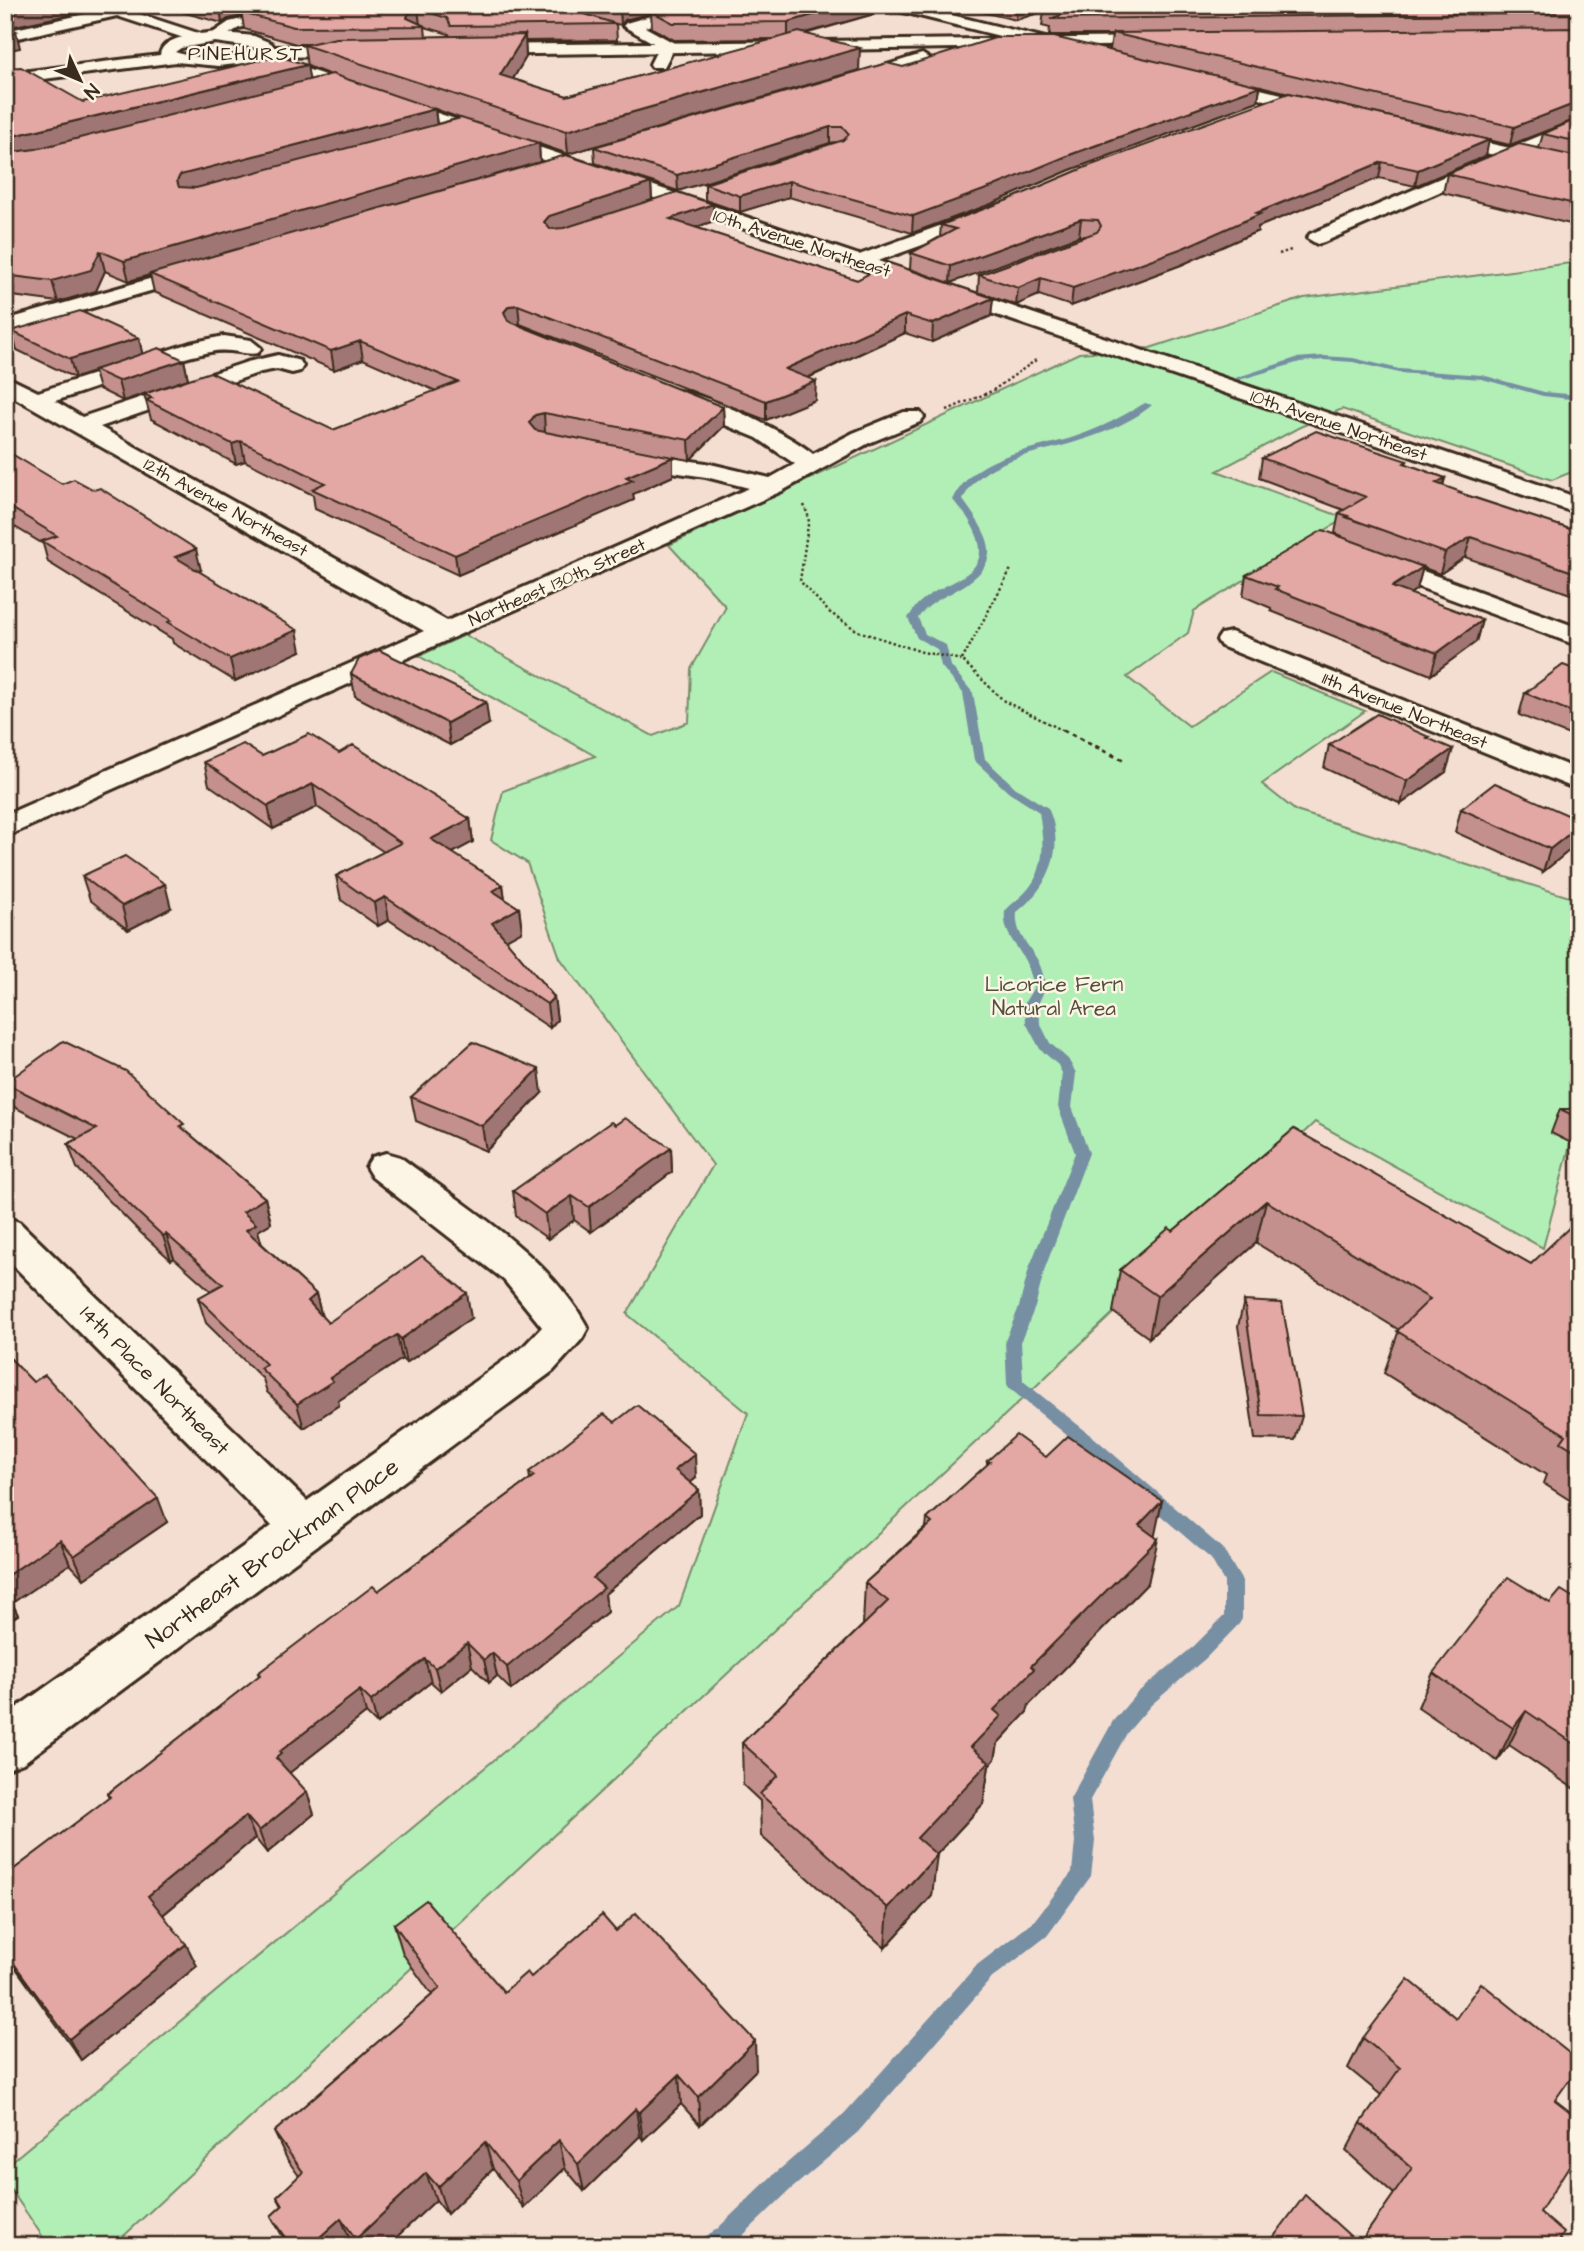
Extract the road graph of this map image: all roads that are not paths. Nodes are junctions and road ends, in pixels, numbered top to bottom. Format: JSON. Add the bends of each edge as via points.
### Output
{"nodes":[{"id":1,"x":96,"y":5,"type":"edge"},
{"id":2,"x":323,"y":5,"type":"edge"},
{"id":3,"x":706,"y":5,"type":"edge"},
{"id":4,"x":892,"y":5,"type":"edge"},
{"id":5,"x":112,"y":18,"type":"junction"},
{"id":6,"x":1028,"y":24,"type":"dead end"},
{"id":7,"x":1002,"y":31,"type":"junction"},
{"id":8,"x":620,"y":32,"type":"edge"},
{"id":9,"x":5,"y":36,"type":"edge"},
{"id":10,"x":207,"y":38,"type":"junction"},
{"id":11,"x":1176,"y":41,"type":"edge"},
{"id":12,"x":1046,"y":43,"type":"junction"},
{"id":13,"x":667,"y":47,"type":"junction"},
{"id":14,"x":624,"y":48,"type":"junction"},
{"id":15,"x":449,"y":50,"type":"edge"},
{"id":16,"x":369,"y":51,"type":"edge"},
{"id":17,"x":270,"y":52,"type":"junction"},
{"id":18,"x":174,"y":58,"type":"junction"},
{"id":19,"x":922,"y":59,"type":"edge"},
{"id":20,"x":1115,"y":59,"type":"edge"},
{"id":21,"x":658,"y":64,"type":"dead end"},
{"id":22,"x":1188,"y":77,"type":"edge"},
{"id":23,"x":5,"y":79,"type":"edge"},
{"id":24,"x":335,"y":85,"type":"junction"},
{"id":25,"x":829,"y":87,"type":"edge"},
{"id":26,"x":305,"y":92,"type":"edge"},
{"id":27,"x":1283,"y":100,"type":"junction"},
{"id":28,"x":1258,"y":110,"type":"edge"},
{"id":29,"x":1337,"y":113,"type":"edge"},
{"id":30,"x":1579,"y":125,"type":"edge"},
{"id":31,"x":463,"y":128,"type":"junction"},
{"id":32,"x":1418,"y":132,"type":"edge"},
{"id":33,"x":435,"y":135,"type":"edge"},
{"id":34,"x":606,"y":153,"type":"edge"},
{"id":35,"x":1513,"y":154,"type":"junction"},
{"id":36,"x":566,"y":164,"type":"junction"},
{"id":37,"x":1579,"y":170,"type":"edge"},
{"id":38,"x":540,"y":172,"type":"edge"},
{"id":39,"x":714,"y":189,"type":"edge"},
{"id":40,"x":677,"y":202,"type":"junction"},
{"id":41,"x":1010,"y":206,"type":"edge"},
{"id":42,"x":653,"y":210,"type":"edge"},
{"id":43,"x":1317,"y":238,"type":"dead end"},
{"id":44,"x":858,"y":262,"type":"junction"},
{"id":45,"x":219,"y":265,"type":"edge"},
{"id":46,"x":981,"y":281,"type":"dead end"},
{"id":47,"x":949,"y":293,"type":"junction"},
{"id":48,"x":5,"y":327,"type":"edge"},
{"id":49,"x":250,"y":348,"type":"dead end"},
{"id":50,"x":292,"y":366,"type":"dead end"},
{"id":51,"x":5,"y":383,"type":"edge"},
{"id":52,"x":658,"y":389,"type":"edge"},
{"id":53,"x":36,"y":400,"type":"junction"},
{"id":54,"x":912,"y":417,"type":"road end"},
{"id":55,"x":81,"y":425,"type":"junction"},
{"id":56,"x":598,"y":454,"type":"edge"},
{"id":57,"x":811,"y":467,"type":"junction"},
{"id":58,"x":773,"y":486,"type":"junction"},
{"id":59,"x":1579,"y":506,"type":"edge"},
{"id":60,"x":1342,"y":549,"type":"edge"},
{"id":61,"x":447,"y":632,"type":"junction"},
{"id":62,"x":1579,"y":638,"type":"edge"},
{"id":63,"x":1231,"y":640,"type":"dead end"},
{"id":64,"x":1579,"y":781,"type":"edge"},
{"id":65,"x":5,"y":827,"type":"edge"},
{"id":66,"x":386,"y":1167,"type":"dead end"},
{"id":67,"x":5,"y":1232,"type":"edge"},
{"id":68,"x":305,"y":1530,"type":"junction"},
{"id":69,"x":5,"y":1746,"type":"edge"}],
"edges":[{"from":1,"to":5,"type":"street"},
{"from":2,"to":10,"type":"street","via":[[234,24]]},
{"from":3,"to":13,"type":"street","via":[[631,26],[663,40]]},
{"from":4,"to":7,"type":"street"},
{"from":5,"to":9,"type":"street"},
{"from":5,"to":10,"type":"street"},
{"from":6,"to":7,"type":"street"},
{"from":7,"to":12,"type":"street"},
{"from":8,"to":14,"type":"street","via":[[628,38]]},
{"from":10,"to":17,"type":"street","via":[[254,41]]},
{"from":10,"to":18,"type":"street","via":[[176,44],[167,54]]},
{"from":11,"to":12,"type":"street"},
{"from":12,"to":13,"type":"street"},
{"from":12,"to":20,"type":"street"},
{"from":13,"to":14,"type":"street"},
{"from":13,"to":21,"type":"street"},
{"from":14,"to":15,"type":"street"},
{"from":16,"to":17,"type":"street"},
{"from":17,"to":18,"type":"street","via":[[230,60]]},
{"from":17,"to":24,"type":"street","name":"10th Avenue Northeast","via":[[274,63]]},
{"from":18,"to":23,"type":"street"},
{"from":19,"to":25,"type":"street"},
{"from":22,"to":27,"type":"street"},
{"from":24,"to":26,"type":"street"},
{"from":24,"to":31,"type":"street","name":"10th Avenue Northeast"},
{"from":27,"to":28,"type":"street"},
{"from":27,"to":29,"type":"street"},
{"from":30,"to":35,"type":"street"},
{"from":31,"to":33,"type":"street"},
{"from":31,"to":36,"type":"street","name":"10th Avenue Northeast"},
{"from":32,"to":35,"type":"street"},
{"from":34,"to":36,"type":"street"},
{"from":35,"to":37,"type":"street"},
{"from":35,"to":43,"type":"street"},
{"from":36,"to":38,"type":"street"},
{"from":36,"to":40,"type":"street","name":"10th Avenue Northeast"},
{"from":39,"to":40,"type":"street"},
{"from":40,"to":42,"type":"street"},
{"from":40,"to":44,"type":"street","name":"10th Avenue Northeast"},
{"from":41,"to":44,"type":"street"},
{"from":44,"to":47,"type":"street","name":"10th Avenue Northeast"},
{"from":45,"to":48,"type":"street"},
{"from":46,"to":47,"type":"street"},
{"from":47,"to":59,"type":"street","name":"10th Avenue Northeast"},
{"from":49,"to":53,"type":"street","via":[[239,342],[198,348]]},
{"from":50,"to":55,"type":"street","via":[[278,362],[255,367]]},
{"from":51,"to":53,"type":"street","name":"12th Avenue Northeast"},
{"from":52,"to":57,"type":"street","via":[[782,440]]},
{"from":53,"to":55,"type":"street","name":"12th Avenue Northeast"},
{"from":54,"to":57,"type":"street","name":"Northeast 130th Street"},
{"from":55,"to":61,"type":"street","name":"12th Avenue Northeast"},
{"from":56,"to":58,"type":"street","via":[[706,470]]},
{"from":57,"to":58,"type":"street","name":"Northeast 130th Street"},
{"from":58,"to":61,"type":"street","name":"Northeast 130th Street"},
{"from":60,"to":62,"type":"street"},
{"from":61,"to":65,"type":"street","name":"Northeast 130th Street"},
{"from":63,"to":64,"type":"street","name":"11th Avenue Northeast"},
{"from":66,"to":68,"type":"street","name":"Northeast Brockman Place","via":[[519,1269],[567,1328],[538,1359]]},
{"from":67,"to":68,"type":"street","name":"14th Place Northeast"},
{"from":68,"to":69,"type":"street","name":"Northeast Brockman Place"}]}
